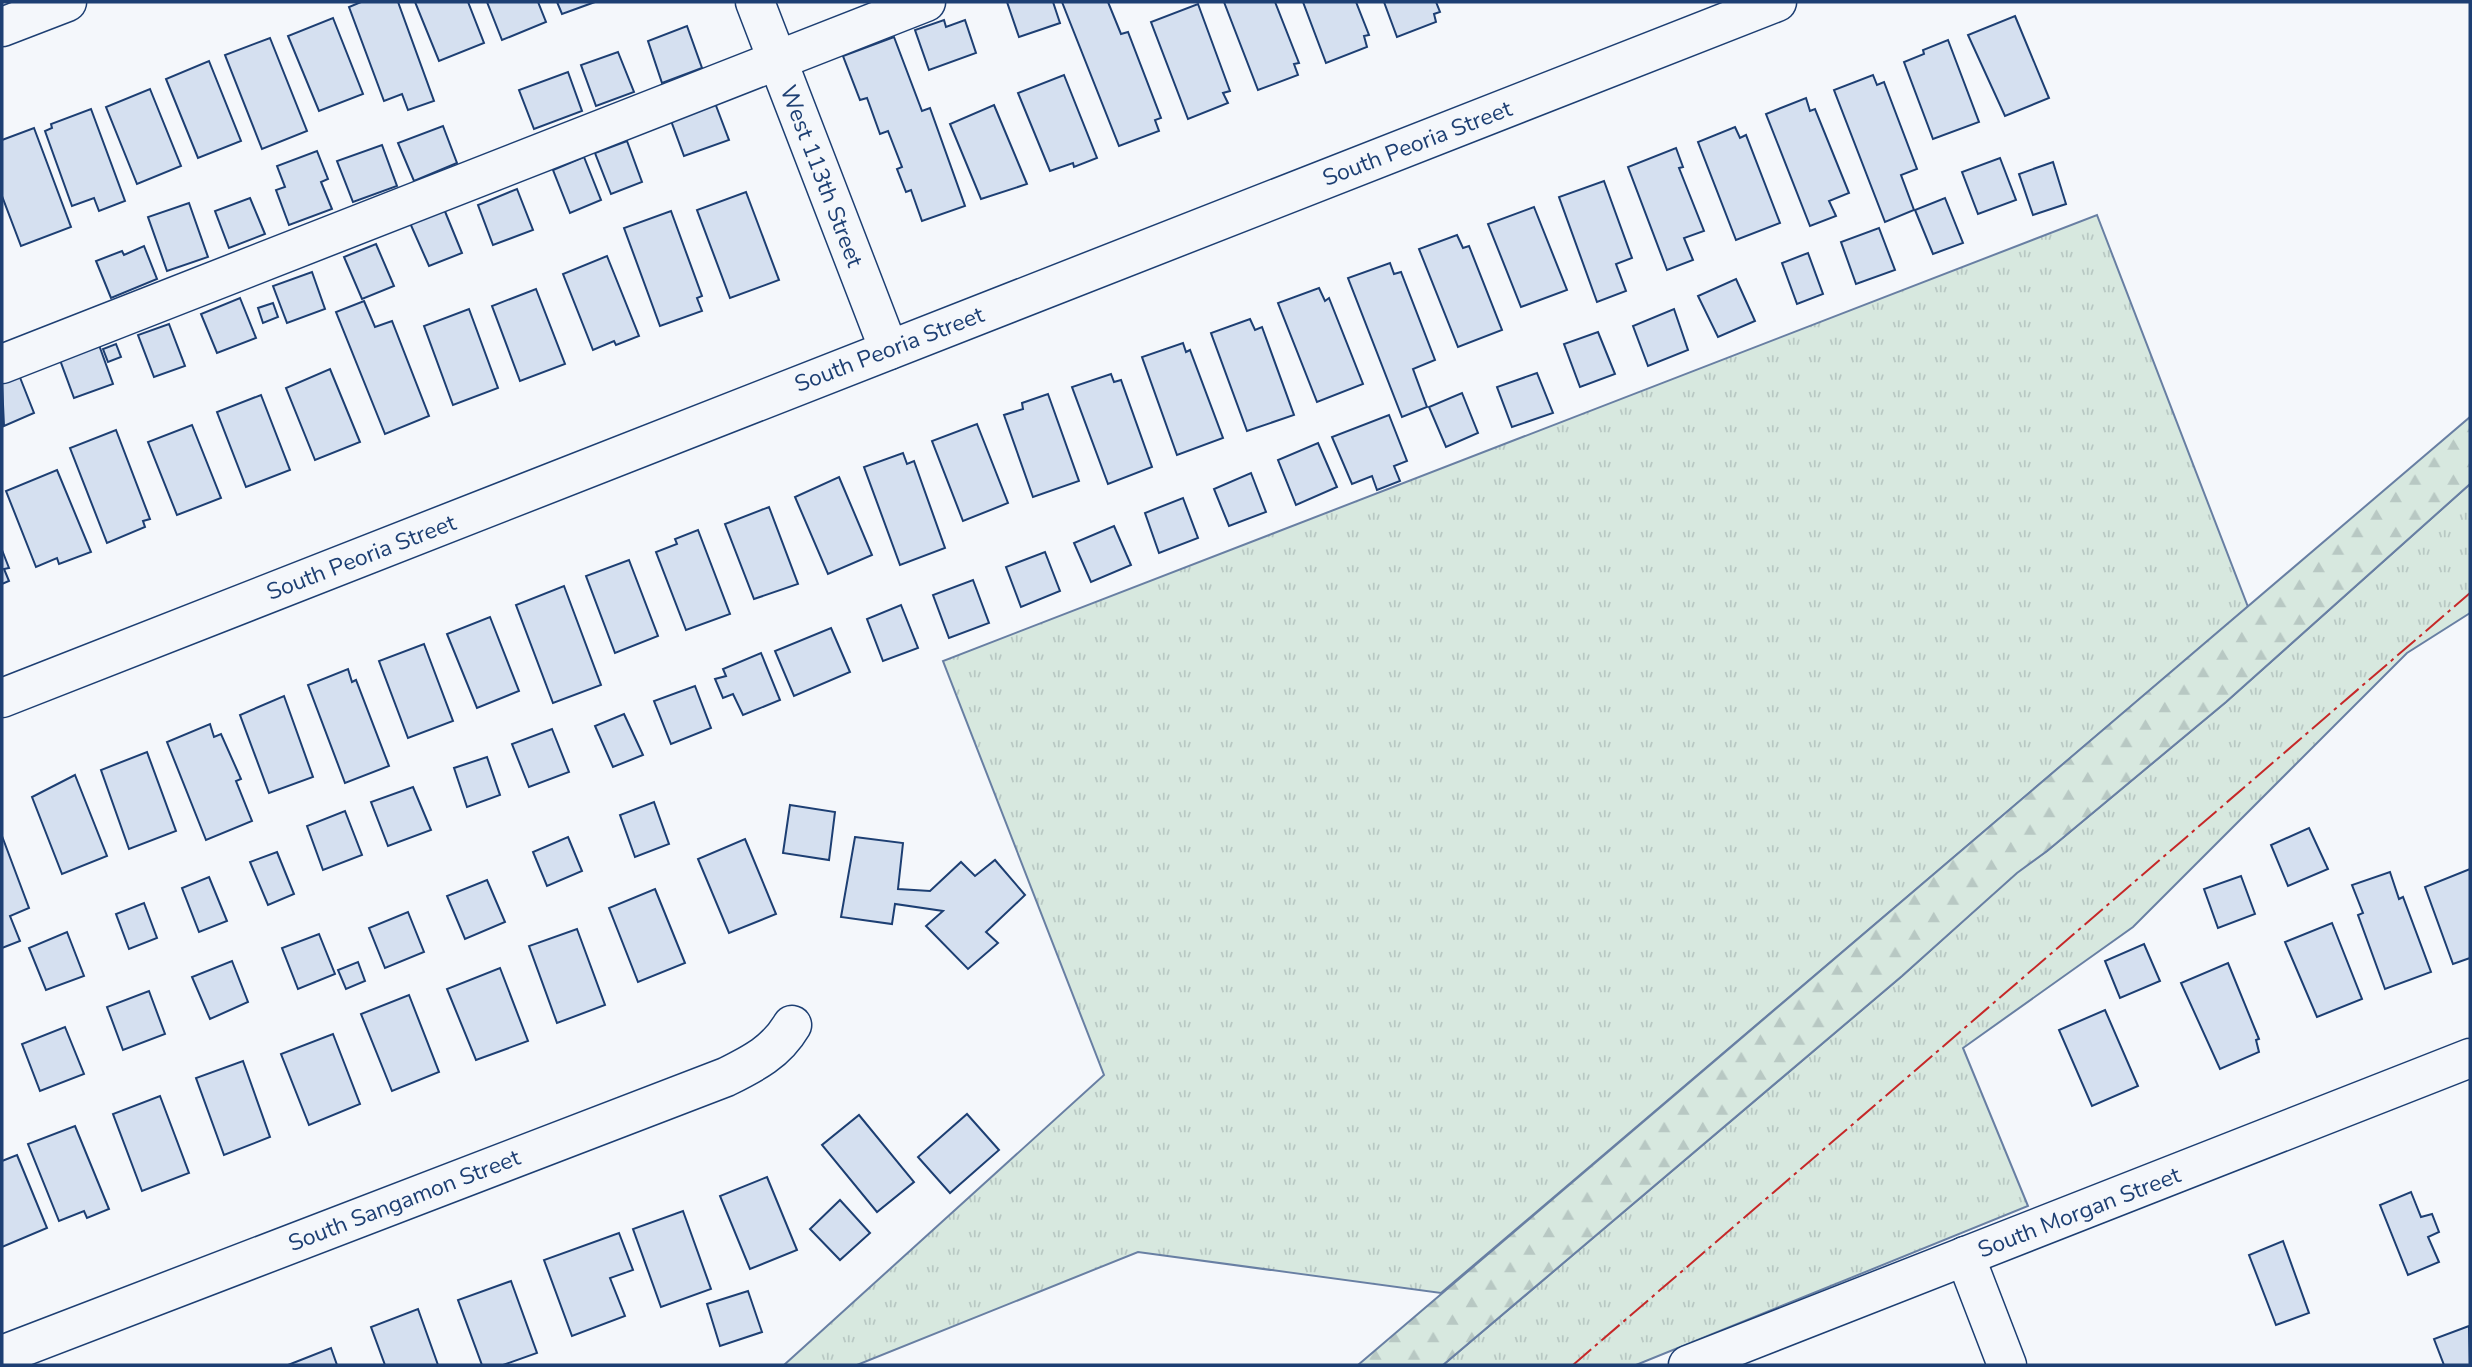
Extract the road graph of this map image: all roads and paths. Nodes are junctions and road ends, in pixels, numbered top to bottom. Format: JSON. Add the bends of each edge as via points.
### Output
{"nodes":[{"id":1,"x":67,"y":2,"type":"edge"},
{"id":2,"x":755,"y":2,"type":"edge"},
{"id":3,"x":926,"y":2,"type":"edge"},
{"id":4,"x":1777,"y":2,"type":"edge"},
{"id":5,"x":2,"y":27,"type":"edge"},
{"id":6,"x":778,"y":60,"type":"junction"},
{"id":7,"x":889,"y":349,"type":"junction"},
{"id":8,"x":2,"y":364,"type":"edge"},
{"id":9,"x":2,"y":698,"type":"edge"},
{"id":10,"x":792,"y":1025,"type":"dead end"},
{"id":11,"x":2470,"y":1058,"type":"edge"},
{"id":12,"x":1965,"y":1256,"type":"junction"},
{"id":13,"x":2,"y":1355,"type":"edge"},
{"id":14,"x":1688,"y":1365,"type":"edge"},
{"id":15,"x":2007,"y":1365,"type":"edge"}],
"edges":[{"from":1,"to":5,"type":"street"},
{"from":2,"to":6,"type":"street","name":"West 113th Street"},
{"from":3,"to":6,"type":"street"},
{"from":4,"to":7,"type":"street","name":"South Peoria Street"},
{"from":6,"to":7,"type":"street","name":"West 113th Street"},
{"from":6,"to":8,"type":"street"},
{"from":7,"to":9,"type":"street","name":"South Peoria Street"},
{"from":10,"to":13,"type":"street","name":"South Sangamon Street","via":[[781,1043],[757,1062],[726,1077]]},
{"from":11,"to":12,"type":"street","name":"South Morgan Street"},
{"from":12,"to":14,"type":"street","name":"South Morgan Street"},
{"from":12,"to":15,"type":"street"}]}
